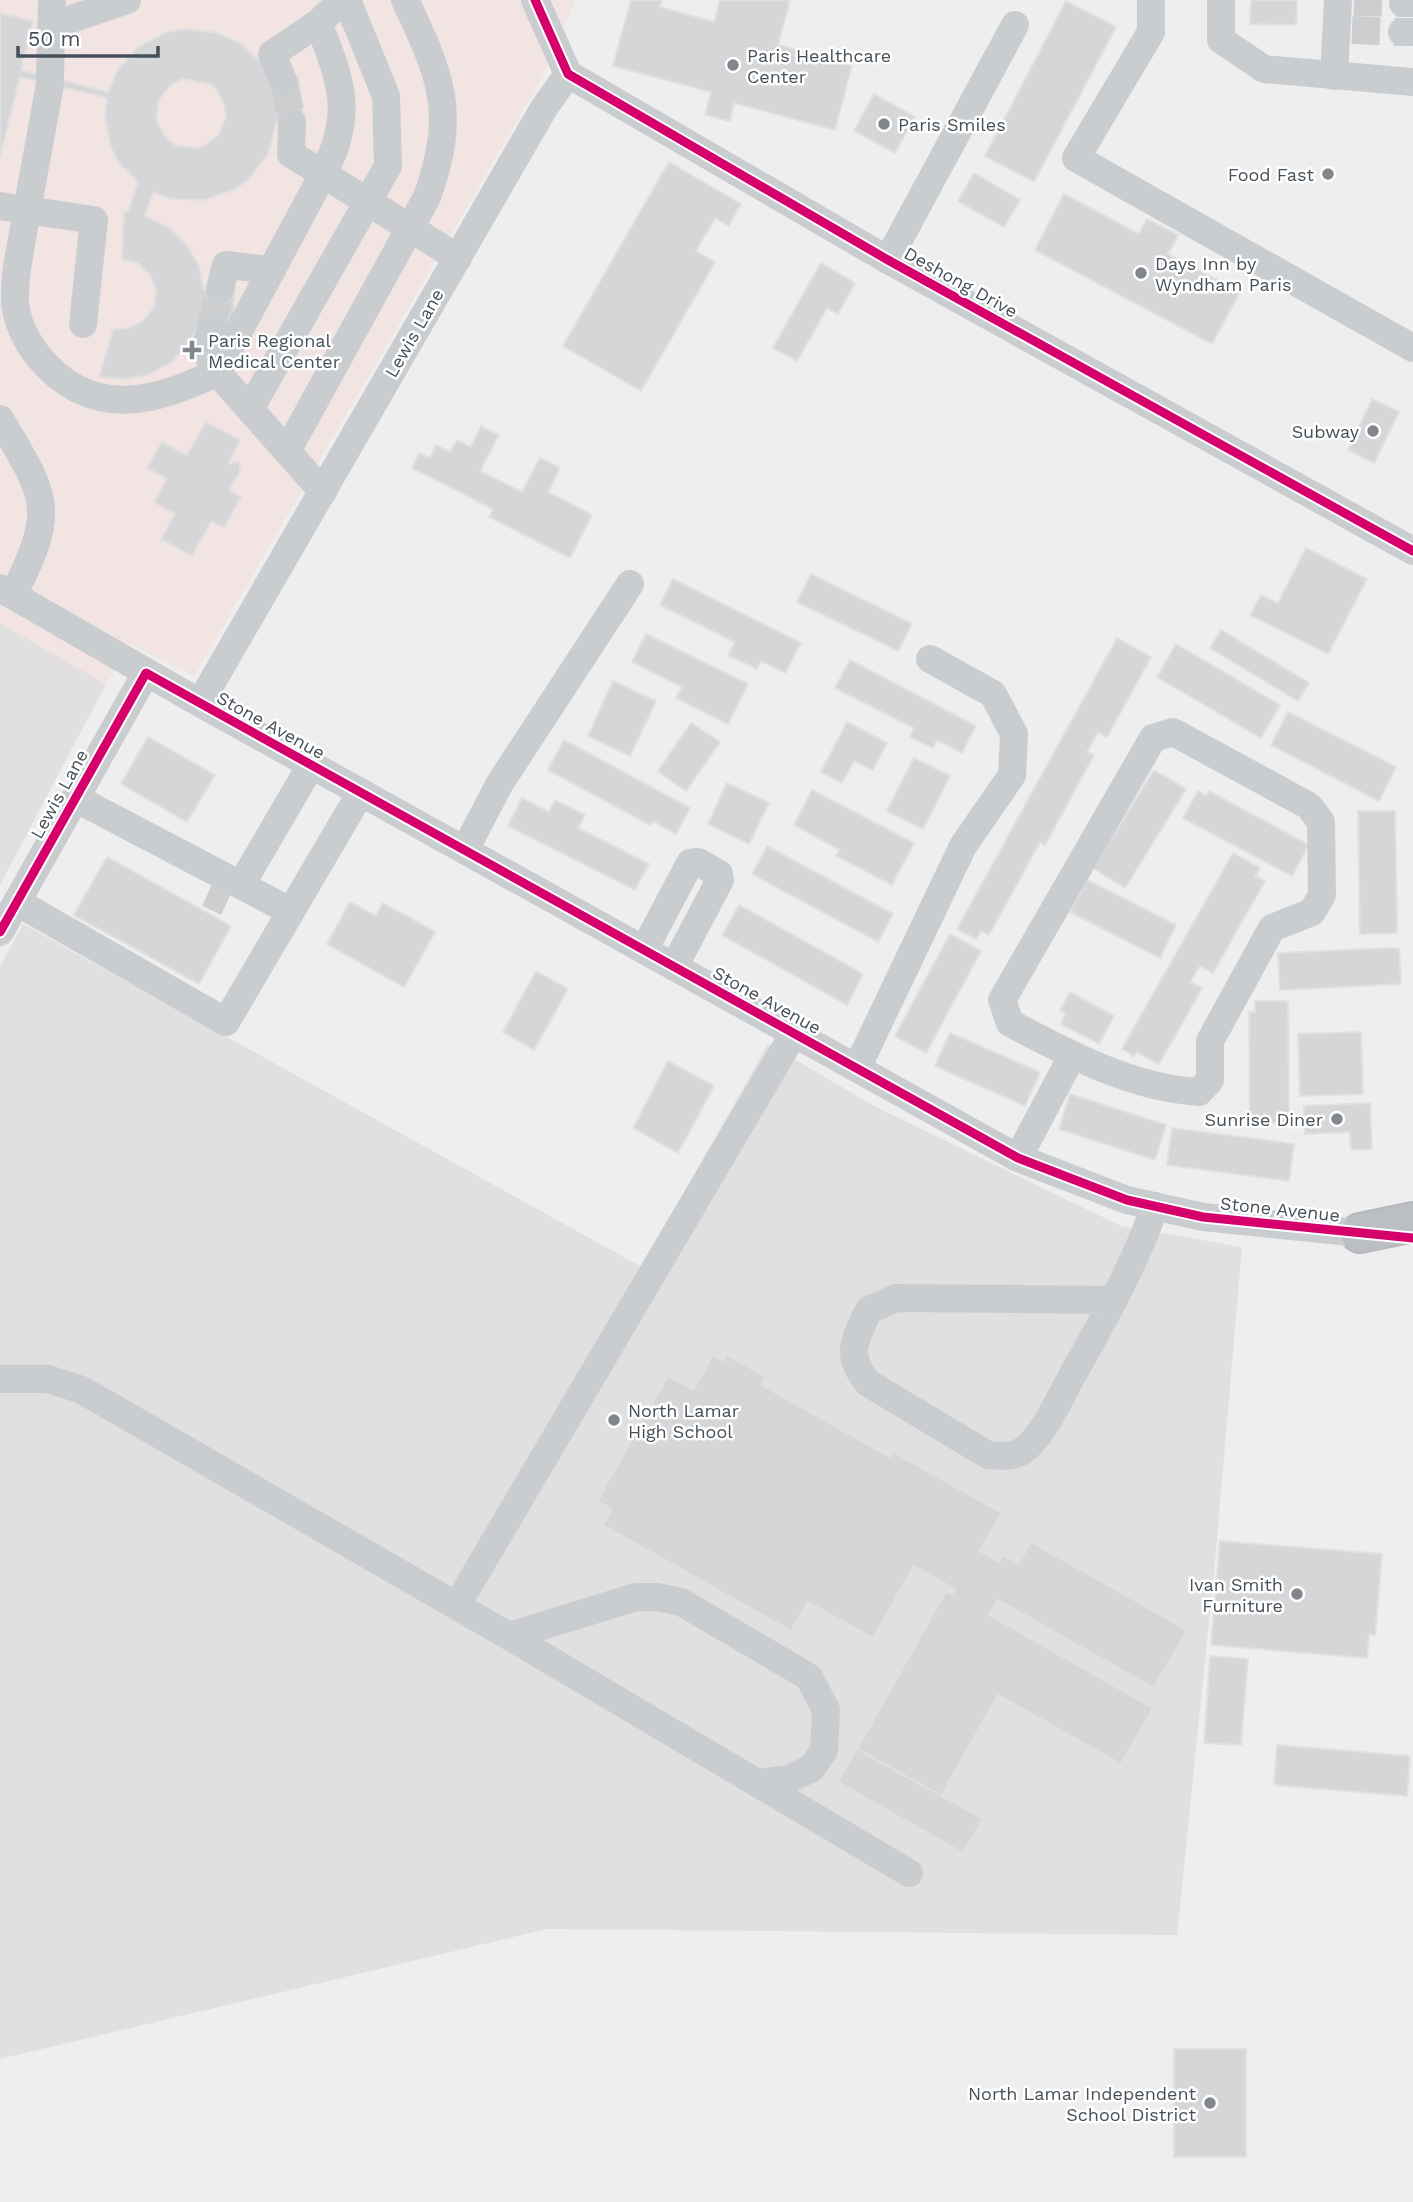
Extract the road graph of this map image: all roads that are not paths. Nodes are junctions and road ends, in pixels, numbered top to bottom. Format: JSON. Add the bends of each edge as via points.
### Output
{"nodes":[{"id":1,"x":127,"y":0,"type":"edge"},
{"id":2,"x":345,"y":0,"type":"edge"},
{"id":3,"x":405,"y":0,"type":"edge"},
{"id":4,"x":536,"y":0,"type":"edge"},
{"id":5,"x":1151,"y":0,"type":"edge"},
{"id":6,"x":1221,"y":0,"type":"edge"},
{"id":7,"x":1343,"y":1,"type":"edge"},
{"id":8,"x":53,"y":13,"type":"edge"},
{"id":9,"x":318,"y":23,"type":"junction"},
{"id":10,"x":1015,"y":25,"type":"dead end"},
{"id":11,"x":568,"y":74,"type":"junction"},
{"id":12,"x":1335,"y":76,"type":"junction"},
{"id":13,"x":1413,"y":82,"type":"edge"},
{"id":14,"x":284,"y":83,"type":"tunnel mouth"},
{"id":15,"x":292,"y":122,"type":"tunnel mouth"},
{"id":16,"x":323,"y":174,"type":"junction"},
{"id":17,"x":369,"y":202,"type":"junction"},
{"id":18,"x":13,"y":208,"type":"edge"},
{"id":19,"x":408,"y":227,"type":"junction"},
{"id":20,"x":458,"y":258,"type":"junction"},
{"id":21,"x":888,"y":260,"type":"junction"},
{"id":22,"x":272,"y":270,"type":"junction"},
{"id":23,"x":219,"y":289,"type":"tunnel mouth"},
{"id":24,"x":83,"y":324,"type":"dead end"},
{"id":25,"x":211,"y":328,"type":"tunnel mouth"},
{"id":26,"x":1413,"y":348,"type":"edge"},
{"id":27,"x":217,"y":372,"type":"junction"},
{"id":28,"x":250,"y":409,"type":"junction"},
{"id":29,"x":0,"y":419,"type":"edge"},
{"id":30,"x":287,"y":451,"type":"junction"},
{"id":31,"x":323,"y":492,"type":"junction"},
{"id":32,"x":1413,"y":551,"type":"edge"},
{"id":33,"x":631,"y":584,"type":"dead end"},
{"id":34,"x":7,"y":591,"type":"edge"},
{"id":35,"x":930,"y":659,"type":"dead end"},
{"id":36,"x":146,"y":673,"type":"junction"},
{"id":37,"x":200,"y":704,"type":"junction"},
{"id":38,"x":311,"y":765,"type":"junction"},
{"id":39,"x":361,"y":792,"type":"junction"},
{"id":40,"x":75,"y":798,"type":"junction"},
{"id":41,"x":465,"y":850,"type":"junction"},
{"id":42,"x":233,"y":893,"type":"junction"},
{"id":43,"x":17,"y":902,"type":"junction"},
{"id":44,"x":290,"y":911,"type":"junction"},
{"id":45,"x":0,"y":932,"type":"edge"},
{"id":46,"x":643,"y":950,"type":"junction"},
{"id":47,"x":674,"y":967,"type":"junction"},
{"id":48,"x":794,"y":1033,"type":"junction"},
{"id":49,"x":1072,"y":1056,"type":"junction"},
{"id":50,"x":857,"y":1068,"type":"junction"},
{"id":51,"x":1018,"y":1158,"type":"junction"},
{"id":52,"x":1155,"y":1206,"type":"junction"},
{"id":53,"x":1398,"y":1235,"type":"edge"},
{"id":54,"x":1114,"y":1300,"type":"junction"},
{"id":55,"x":0,"y":1379,"type":"edge"},
{"id":56,"x":457,"y":1605,"type":"junction"},
{"id":57,"x":509,"y":1636,"type":"junction"},
{"id":58,"x":757,"y":1783,"type":"junction"},
{"id":59,"x":909,"y":1873,"type":"dead end"}],
"edges":[{"from":1,"to":8,"type":"street"},
{"from":2,"to":9,"type":"street"},
{"from":2,"to":17,"type":"street","via":[[386,96],[388,166]]},
{"from":3,"to":19,"type":"street","via":[[429,51],[445,110],[439,162],[427,197]]},
{"from":4,"to":11,"type":"street"},
{"from":5,"to":26,"type":"street","via":[[1150,32],[1076,158]]},
{"from":6,"to":12,"type":"street","via":[[1221,40],[1264,69]]},
{"from":7,"to":12,"type":"street","via":[[1344,30]]},
{"from":8,"to":18,"type":"street","via":[[50,81]]},
{"from":9,"to":14,"type":"street","via":[[272,54]]},
{"from":9,"to":16,"type":"street","via":[[336,67],[342,97],[337,148]]},
{"from":10,"to":21,"type":"street"},
{"from":11,"to":20,"type":"street","name":"Lewis Lane"},
{"from":11,"to":21,"type":"street","name":"Deshong Drive"},
{"from":12,"to":13,"type":"street"},
{"from":15,"to":16,"type":"street","via":[[291,154]]},
{"from":16,"to":17,"type":"street"},
{"from":16,"to":22,"type":"street"},
{"from":17,"to":19,"type":"street"},
{"from":17,"to":28,"type":"street"},
{"from":18,"to":24,"type":"street","via":[[94,220]]},
{"from":18,"to":27,"type":"street","via":[[14,301],[28,344],[52,373],[86,396],[131,400],[182,390]]},
{"from":19,"to":20,"type":"street"},
{"from":19,"to":30,"type":"street"},
{"from":20,"to":31,"type":"street","name":"Lewis Lane"},
{"from":21,"to":32,"type":"street","name":"Deshong Drive"},
{"from":22,"to":23,"type":"street","via":[[226,265]]},
{"from":22,"to":27,"type":"street"},
{"from":25,"to":27,"type":"street","via":[[205,350]]},
{"from":27,"to":28,"type":"street"},
{"from":28,"to":30,"type":"street"},
{"from":29,"to":34,"type":"street","via":[[37,481],[42,503],[38,538]]},
{"from":30,"to":31,"type":"street"},
{"from":31,"to":37,"type":"street","name":"Lewis Lane"},
{"from":33,"to":41,"type":"street","via":[[500,783]]},
{"from":34,"to":36,"type":"street","name":"Stone Avenue"},
{"from":35,"to":50,"type":"street","via":[[993,694],[1014,734],[1013,775],[963,846]]},
{"from":36,"to":37,"type":"street","name":"Stone Avenue"},
{"from":36,"to":40,"type":"street","name":"Lewis Lane"},
{"from":37,"to":38,"type":"street","name":"Stone Avenue"},
{"from":38,"to":39,"type":"street","name":"Stone Avenue"},
{"from":38,"to":42,"type":"street"},
{"from":39,"to":41,"type":"street","name":"Stone Avenue"},
{"from":39,"to":44,"type":"street"},
{"from":40,"to":42,"type":"street","via":[[200,864]]},
{"from":40,"to":43,"type":"street","name":"Lewis Lane"},
{"from":41,"to":46,"type":"street","name":"Stone Avenue"},
{"from":42,"to":44,"type":"street"},
{"from":43,"to":44,"type":"street","via":[[226,1022]]},
{"from":43,"to":45,"type":"street","name":"Lewis Lane"},
{"from":46,"to":47,"type":"street","name":"Stone Avenue"},
{"from":46,"to":47,"type":"street","via":[[691,863],[698,862],[719,874],[720,880]]},
{"from":47,"to":48,"type":"street","name":"Stone Avenue"},
{"from":48,"to":50,"type":"street","name":"Stone Avenue"},
{"from":48,"to":56,"type":"street"},
{"from":49,"to":49,"type":"street","via":[[1167,1091],[1199,1092],[1210,1080],[1210,1041],[1272,928],[1312,912],[1322,895],[1321,822],[1309,806],[1173,732],[1153,738],[1002,1000],[1010,1023]]},
{"from":49,"to":51,"type":"street"},
{"from":50,"to":51,"type":"street","name":"Stone Avenue"},
{"from":51,"to":52,"type":"street","name":"Stone Avenue","via":[[1127,1200]]},
{"from":52,"to":53,"type":"street","name":"Stone Avenue","via":[[1203,1217]]},
{"from":52,"to":54,"type":"street","via":[[1139,1252]]},
{"from":54,"to":54,"type":"street","via":[[1046,1424],[1023,1451],[1006,1457],[988,1455],[868,1383],[855,1367],[853,1345],[869,1310],[896,1298]]},
{"from":55,"to":56,"type":"street","via":[[48,1379],[82,1390]]},
{"from":56,"to":57,"type":"street"},
{"from":57,"to":58,"type":"street"},
{"from":57,"to":58,"type":"street","via":[[636,1597],[657,1597],[681,1602],[809,1677],[826,1710],[824,1750],[812,1768],[789,1779]]},
{"from":58,"to":59,"type":"street"}]}
